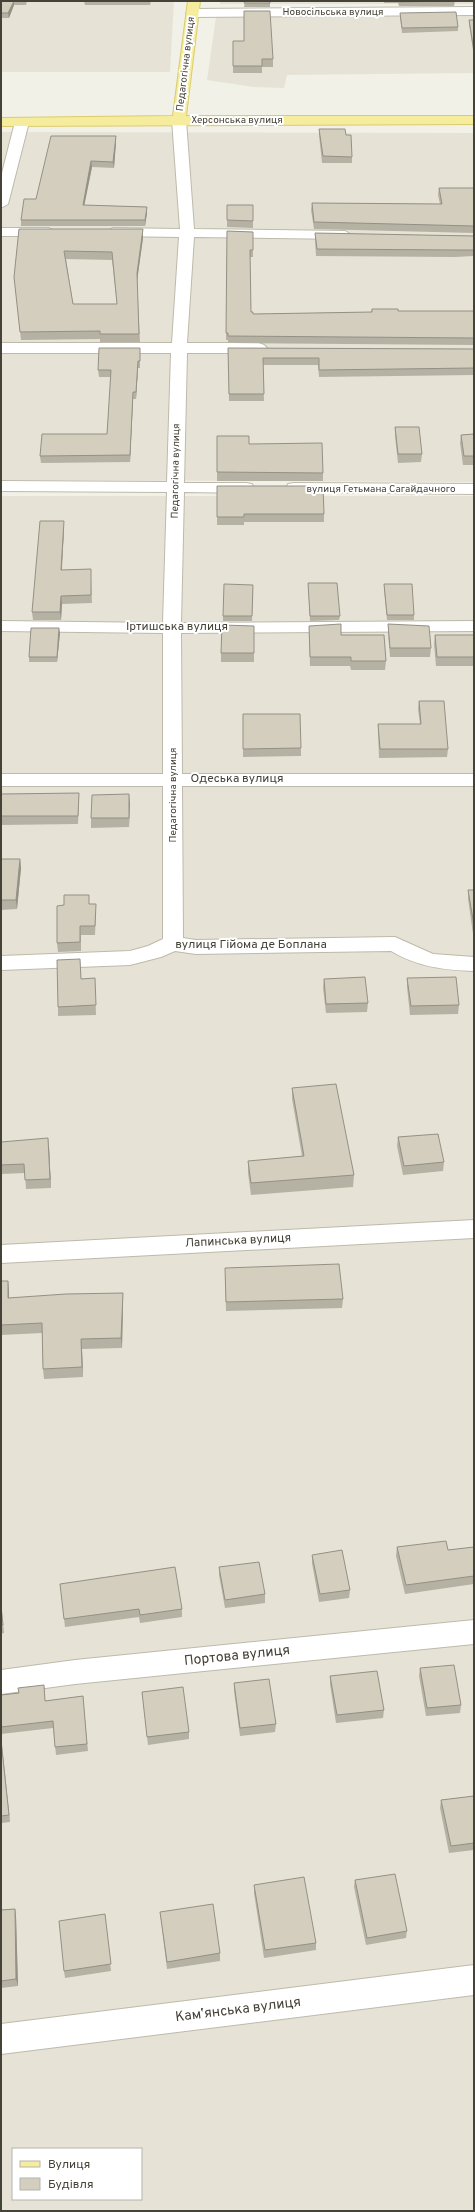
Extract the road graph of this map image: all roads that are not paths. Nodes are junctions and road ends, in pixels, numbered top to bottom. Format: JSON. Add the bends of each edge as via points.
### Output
{"nodes":[{"id":1,"x":193,"y":7,"type":"edge"},
{"id":2,"x":474,"y":11,"type":"edge"},
{"id":3,"x":179,"y":120,"type":"junction"},
{"id":4,"x":474,"y":120,"type":"edge"},
{"id":5,"x":1,"y":122,"type":"edge"},
{"id":6,"x":22,"y":122,"type":"junction"},
{"id":7,"x":1,"y":204,"type":"edge"},
{"id":8,"x":1,"y":232,"type":"edge"},
{"id":9,"x":63,"y":232,"type":"edge"},
{"id":10,"x":102,"y":232,"type":"edge"},
{"id":11,"x":187,"y":232,"type":"junction"},
{"id":12,"x":362,"y":235,"type":"edge"},
{"id":13,"x":1,"y":348,"type":"edge"},
{"id":14,"x":179,"y":348,"type":"junction"},
{"id":15,"x":274,"y":348,"type":"edge"},
{"id":16,"x":1,"y":486,"type":"edge"},
{"id":17,"x":176,"y":488,"type":"junction"},
{"id":18,"x":474,"y":489,"type":"edge"},
{"id":19,"x":1,"y":626,"type":"edge"},
{"id":20,"x":474,"y":626,"type":"edge"},
{"id":21,"x":172,"y":628,"type":"junction"},
{"id":22,"x":174,"y":778,"type":"junction"},
{"id":23,"x":1,"y":780,"type":"edge"},
{"id":24,"x":474,"y":780,"type":"edge"},
{"id":25,"x":173,"y":943,"type":"junction"},
{"id":26,"x":1,"y":963,"type":"edge"},
{"id":27,"x":474,"y":964,"type":"edge"},
{"id":28,"x":474,"y":1229,"type":"edge"},
{"id":29,"x":1,"y":1254,"type":"edge"},
{"id":30,"x":474,"y":1632,"type":"edge"},
{"id":31,"x":1,"y":1682,"type":"edge"},
{"id":32,"x":474,"y":1980,"type":"edge"},
{"id":33,"x":1,"y":2039,"type":"edge"}],
"edges":[{"from":1,"to":2,"type":"street","name":"Новосільська вулиця"},
{"from":1,"to":3,"type":"main road","name":"Педагогічна вулиця"},
{"from":3,"to":4,"type":"main road","name":"Херсонська вулиця"},
{"from":3,"to":6,"type":"main road","name":"Херсонська вулиця"},
{"from":3,"to":11,"type":"street","name":"Педагогічна вулиця"},
{"from":5,"to":6,"type":"main road","name":"Херсонська вулиця"},
{"from":6,"to":7,"type":"street"},
{"from":8,"to":9,"type":"street"},
{"from":10,"to":11,"type":"street"},
{"from":11,"to":12,"type":"street"},
{"from":11,"to":14,"type":"street","name":"Педагогічна вулиця"},
{"from":13,"to":14,"type":"street"},
{"from":14,"to":15,"type":"street"},
{"from":14,"to":17,"type":"street","name":"Педагогічна вулиця"},
{"from":16,"to":17,"type":"street","name":"вулиця Гетьмана Сагайдачного"},
{"from":17,"to":18,"type":"street","name":"вулиця Гетьмана Сагайдачного"},
{"from":17,"to":21,"type":"street","name":"Педагогічна вулиця"},
{"from":19,"to":21,"type":"street","name":"Іртишська вулиця"},
{"from":20,"to":21,"type":"street","name":"Іртишська вулиця"},
{"from":21,"to":22,"type":"street","name":"Педагогічна вулиця"},
{"from":22,"to":23,"type":"street","name":"Одеська вулиця"},
{"from":22,"to":24,"type":"street","name":"Одеська вулиця"},
{"from":22,"to":25,"type":"street","name":"Педагогічна вулиця"},
{"from":25,"to":26,"type":"street","name":"вулиця Гійома де Боплана","via":[[154,952],[130,958]]},
{"from":25,"to":27,"type":"street","name":"вулиця Гійома де Боплана","via":[[196,947],[395,944],[416,957],[441,963]]},
{"from":28,"to":29,"type":"street","name":"Лапинська вулиця"},
{"from":30,"to":31,"type":"street","name":"Портова вулиця","via":[[75,1672]]},
{"from":32,"to":33,"type":"street","name":"Камʼянська вулиця"}]}
